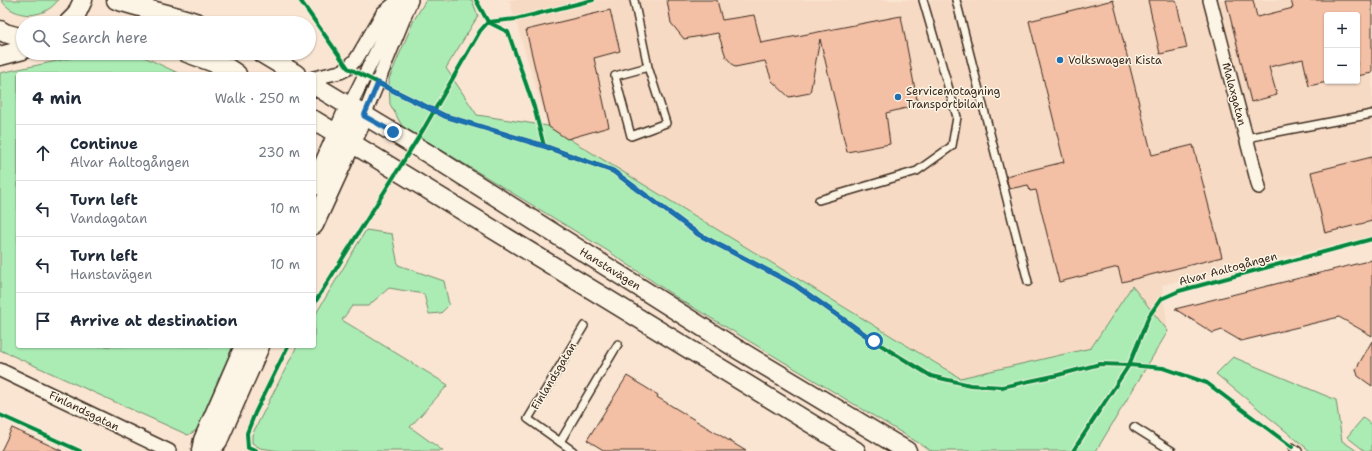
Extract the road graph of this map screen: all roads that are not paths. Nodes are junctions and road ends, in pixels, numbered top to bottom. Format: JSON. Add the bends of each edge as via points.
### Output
{"nodes":[{"id":1,"x":83,"y":0,"type":"edge"},
{"id":2,"x":116,"y":0,"type":"edge"},
{"id":3,"x":399,"y":0,"type":"edge"},
{"id":4,"x":402,"y":0,"type":"edge"},
{"id":5,"x":411,"y":0,"type":"edge"},
{"id":6,"x":634,"y":0,"type":"edge"},
{"id":7,"x":923,"y":0,"type":"edge"},
{"id":8,"x":956,"y":0,"type":"edge"},
{"id":9,"x":1210,"y":0,"type":"edge"},
{"id":10,"x":75,"y":16,"type":"edge"},
{"id":11,"x":176,"y":16,"type":"edge"},
{"id":12,"x":0,"y":30,"type":"edge"},
{"id":13,"x":16,"y":36,"type":"edge"},
{"id":14,"x":16,"y":52,"type":"edge"},
{"id":15,"x":0,"y":56,"type":"edge"},
{"id":16,"x":205,"y":60,"type":"edge"},
{"id":17,"x":273,"y":60,"type":"edge"},
{"id":18,"x":648,"y":67,"type":"junction"},
{"id":19,"x":233,"y":72,"type":"edge"},
{"id":20,"x":293,"y":72,"type":"edge"},
{"id":21,"x":316,"y":78,"type":"edge"},
{"id":22,"x":316,"y":86,"type":"edge"},
{"id":23,"x":356,"y":111,"type":"junction"},
{"id":24,"x":1372,"y":114,"type":"edge"},
{"id":25,"x":316,"y":121,"type":"edge"},
{"id":26,"x":344,"y":138,"type":"junction"},
{"id":27,"x":1246,"y":138,"type":"junction"},
{"id":28,"x":316,"y":183,"type":"edge"},
{"id":29,"x":1259,"y":188,"type":"dead end"},
{"id":30,"x":819,"y":200,"type":"dead end"},
{"id":31,"x":316,"y":219,"type":"edge"},
{"id":32,"x":1028,"y":282,"type":"dead end"},
{"id":33,"x":584,"y":326,"type":"dead end"},
{"id":34,"x":618,"y":344,"type":"dead end"},
{"id":35,"x":243,"y":348,"type":"edge"},
{"id":36,"x":259,"y":348,"type":"edge"},
{"id":37,"x":0,"y":370,"type":"edge"},
{"id":38,"x":1134,"y":427,"type":"dead end"},
{"id":39,"x":560,"y":442,"type":"junction"},
{"id":40,"x":169,"y":451,"type":"edge"},
{"id":41,"x":201,"y":451,"type":"edge"},
{"id":42,"x":210,"y":451,"type":"edge"},
{"id":43,"x":573,"y":451,"type":"edge"},
{"id":44,"x":856,"y":451,"type":"edge"},
{"id":45,"x":907,"y":451,"type":"edge"},
{"id":46,"x":1172,"y":451,"type":"edge"}],
"edges":[{"from":1,"to":10,"type":"main road"},
{"from":2,"to":11,"type":"main road"},
{"from":3,"to":21,"type":"street","via":[[383,13],[357,58],[348,68]]},
{"from":4,"to":23,"type":"street"},
{"from":5,"to":23,"type":"street"},
{"from":6,"to":18,"type":"lane"},
{"from":7,"to":30,"type":"lane","via":[[957,117],[952,146],[917,171]]},
{"from":8,"to":32,"type":"lane"},
{"from":9,"to":27,"type":"street","name":"Malaxgatan"},
{"from":12,"to":13,"type":"main road"},
{"from":14,"to":15,"type":"main road"},
{"from":16,"to":19,"type":"main road"},
{"from":17,"to":20,"type":"main road"},
{"from":18,"to":18,"type":"lane","via":[[615,76],[631,136],[666,123]]},
{"from":22,"to":23,"type":"main road","name":"Hanstavägen"},
{"from":23,"to":26,"type":"main road"},
{"from":23,"to":45,"type":"main road","name":"Hanstavägen","via":[[737,349]]},
{"from":24,"to":27,"type":"lane"},
{"from":25,"to":26,"type":"main road"},
{"from":26,"to":28,"type":"main road"},
{"from":26,"to":31,"type":"main road"},
{"from":26,"to":44,"type":"main road"},
{"from":27,"to":29,"type":"street","name":"Malaxgatan"},
{"from":33,"to":39,"type":"lane","name":"Finlandsgatan","via":[[528,419]]},
{"from":34,"to":39,"type":"lane"},
{"from":35,"to":41,"type":"main road","via":[[203,440]]},
{"from":36,"to":42,"type":"main road","via":[[218,441]]},
{"from":37,"to":40,"type":"street","name":"Finlandsgatan"},
{"from":38,"to":46,"type":"lane"},
{"from":39,"to":43,"type":"lane","name":"Finlandsgatan"}]}
